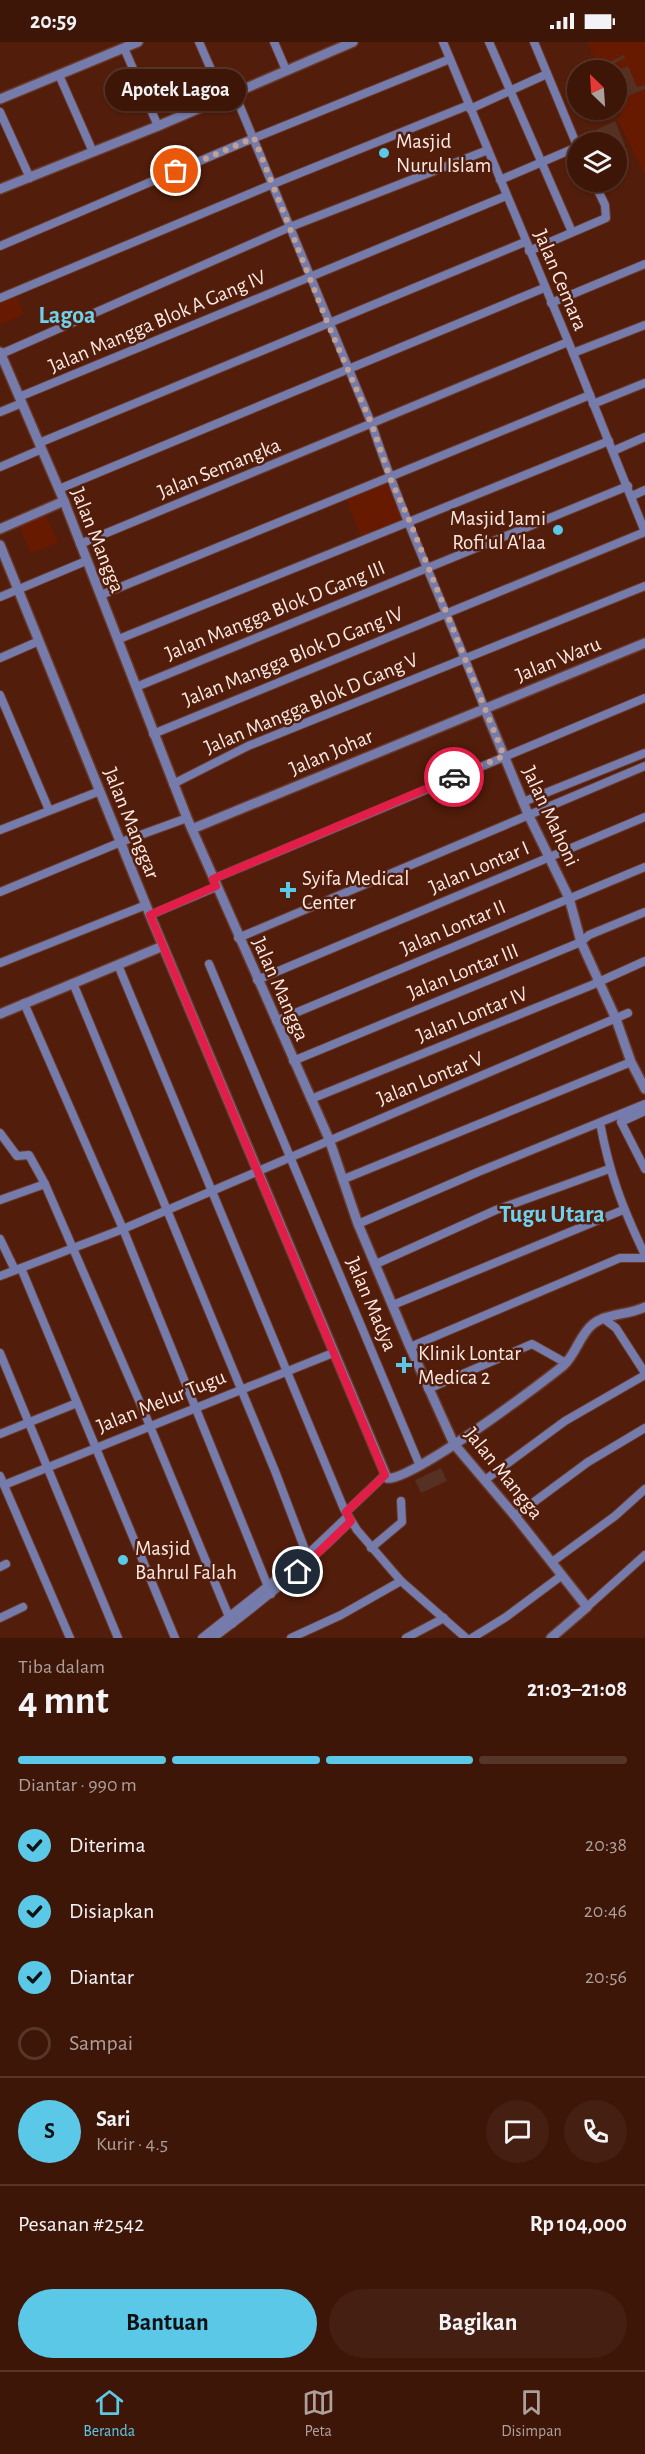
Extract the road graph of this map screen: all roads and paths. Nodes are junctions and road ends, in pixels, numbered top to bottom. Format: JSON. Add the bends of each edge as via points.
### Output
{"nodes":[{"id":1,"x":138,"y":42,"type":"edge"},
{"id":2,"x":199,"y":42,"type":"edge"},
{"id":3,"x":274,"y":42,"type":"edge"},
{"id":4,"x":351,"y":42,"type":"edge"},
{"id":5,"x":442,"y":42,"type":"edge"},
{"id":6,"x":489,"y":42,"type":"edge"},
{"id":7,"x":534,"y":42,"type":"edge"},
{"id":8,"x":124,"y":48,"type":"junction"},
{"id":9,"x":450,"y":59,"type":"junction"},
{"id":10,"x":286,"y":70,"type":"junction"},
{"id":11,"x":547,"y":74,"type":"junction"},
{"id":12,"x":59,"y":75,"type":"junction"},
{"id":13,"x":510,"y":90,"type":"junction"},
{"id":14,"x":234,"y":92,"type":"junction"},
{"id":15,"x":223,"y":97,"type":"junction"},
{"id":16,"x":0,"y":99,"type":"edge"},
{"id":17,"x":469,"y":107,"type":"junction"},
{"id":18,"x":0,"y":112,"type":"edge"},
{"id":19,"x":158,"y":126,"type":"junction"},
{"id":20,"x":571,"y":132,"type":"edge"},
{"id":21,"x":254,"y":138,"type":"junction"},
{"id":22,"x":488,"y":150,"type":"junction"},
{"id":23,"x":93,"y":152,"type":"junction"},
{"id":24,"x":567,"y":152,"type":"edge"},
{"id":25,"x":541,"y":163,"type":"junction"},
{"id":26,"x":30,"y":178,"type":"junction"},
{"id":27,"x":500,"y":180,"type":"junction"},
{"id":28,"x":273,"y":184,"type":"junction"},
{"id":29,"x":0,"y":189,"type":"edge"},
{"id":30,"x":599,"y":192,"type":"edge"},
{"id":31,"x":506,"y":196,"type":"junction"},
{"id":32,"x":290,"y":227,"type":"junction"},
{"id":33,"x":572,"y":232,"type":"junction"},
{"id":34,"x":525,"y":242,"type":"junction"},
{"id":35,"x":0,"y":246,"type":"edge"},
{"id":36,"x":529,"y":251,"type":"junction"},
{"id":37,"x":645,"y":264,"type":"edge"},
{"id":38,"x":309,"y":278,"type":"junction"},
{"id":39,"x":544,"y":288,"type":"junction"},
{"id":40,"x":0,"y":298,"type":"edge"},
{"id":41,"x":550,"y":303,"type":"junction"},
{"id":42,"x":328,"y":324,"type":"junction"},
{"id":43,"x":645,"y":325,"type":"edge"},
{"id":44,"x":568,"y":342,"type":"junction"},
{"id":45,"x":0,"y":353,"type":"edge"},
{"id":46,"x":573,"y":353,"type":"junction"},
{"id":47,"x":348,"y":369,"type":"junction"},
{"id":48,"x":645,"y":383,"type":"edge"},
{"id":49,"x":590,"y":395,"type":"junction"},
{"id":50,"x":21,"y":400,"type":"junction"},
{"id":51,"x":595,"y":403,"type":"junction"},
{"id":52,"x":0,"y":412,"type":"edge"},
{"id":53,"x":372,"y":425,"type":"junction"},
{"id":54,"x":645,"y":437,"type":"edge"},
{"id":55,"x":609,"y":441,"type":"junction"},
{"id":56,"x":40,"y":446,"type":"junction"},
{"id":57,"x":617,"y":449,"type":"junction"},
{"id":58,"x":0,"y":467,"type":"edge"},
{"id":59,"x":390,"y":478,"type":"junction"},
{"id":60,"x":628,"y":486,"type":"junction"},
{"id":61,"x":59,"y":489,"type":"junction"},
{"id":62,"x":638,"y":493,"type":"edge"},
{"id":63,"x":64,"y":501,"type":"junction"},
{"id":64,"x":410,"y":522,"type":"junction"},
{"id":65,"x":0,"y":529,"type":"edge"},
{"id":66,"x":645,"y":532,"type":"edge"},
{"id":67,"x":80,"y":544,"type":"junction"},
{"id":68,"x":0,"y":545,"type":"edge"},
{"id":69,"x":86,"y":561,"type":"junction"},
{"id":70,"x":428,"y":567,"type":"junction"},
{"id":71,"x":645,"y":586,"type":"edge"},
{"id":72,"x":18,"y":590,"type":"junction"},
{"id":73,"x":101,"y":595,"type":"junction"},
{"id":74,"x":0,"y":597,"type":"edge"},
{"id":75,"x":447,"y":614,"type":"junction"},
{"id":76,"x":119,"y":639,"type":"junction"},
{"id":77,"x":39,"y":641,"type":"junction"},
{"id":78,"x":645,"y":643,"type":"edge"},
{"id":79,"x":0,"y":658,"type":"edge"},
{"id":80,"x":466,"y":659,"type":"junction"},
{"id":81,"x":136,"y":687,"type":"junction"},
{"id":82,"x":0,"y":695,"type":"edge"},
{"id":83,"x":645,"y":698,"type":"edge"},
{"id":84,"x":484,"y":707,"type":"junction"},
{"id":85,"x":153,"y":734,"type":"junction"},
{"id":86,"x":645,"y":753,"type":"edge"},
{"id":87,"x":504,"y":756,"type":"junction"},
{"id":88,"x":645,"y":766,"type":"edge"},
{"id":89,"x":173,"y":784,"type":"junction"},
{"id":90,"x":100,"y":791,"type":"junction"},
{"id":91,"x":523,"y":802,"type":"junction"},
{"id":92,"x":49,"y":810,"type":"junction"},
{"id":93,"x":528,"y":814,"type":"junction"},
{"id":94,"x":645,"y":817,"type":"edge"},
{"id":95,"x":186,"y":818,"type":"junction"},
{"id":96,"x":0,"y":829,"type":"edge"},
{"id":97,"x":192,"y":829,"type":"junction"},
{"id":98,"x":121,"y":842,"type":"junction"},
{"id":99,"x":549,"y":856,"type":"junction"},
{"id":100,"x":645,"y":867,"type":"edge"},
{"id":101,"x":214,"y":883,"type":"junction"},
{"id":102,"x":0,"y":892,"type":"edge"},
{"id":103,"x":569,"y":898,"type":"junction"},
{"id":104,"x":146,"y":905,"type":"junction"},
{"id":105,"x":645,"y":912,"type":"edge"},
{"id":106,"x":150,"y":915,"type":"junction"},
{"id":107,"x":238,"y":938,"type":"junction"},
{"id":108,"x":581,"y":942,"type":"junction"},
{"id":109,"x":163,"y":946,"type":"junction"},
{"id":110,"x":645,"y":961,"type":"edge"},
{"id":111,"x":0,"y":963,"type":"edge"},
{"id":112,"x":209,"y":964,"type":"dead end"},
{"id":113,"x":118,"y":965,"type":"junction"},
{"id":114,"x":257,"y":980,"type":"junction"},
{"id":115,"x":599,"y":981,"type":"junction"},
{"id":116,"x":73,"y":983,"type":"junction"},
{"id":117,"x":24,"y":1003,"type":"junction"},
{"id":118,"x":628,"y":1013,"type":"dead end"},
{"id":119,"x":0,"y":1014,"type":"edge"},
{"id":120,"x":616,"y":1019,"type":"junction"},
{"id":121,"x":276,"y":1021,"type":"junction"},
{"id":122,"x":293,"y":1061,"type":"junction"},
{"id":123,"x":631,"y":1062,"type":"junction"},
{"id":124,"x":645,"y":1089,"type":"edge"},
{"id":125,"x":311,"y":1099,"type":"junction"},
{"id":126,"x":645,"y":1104,"type":"edge"},
{"id":127,"x":645,"y":1111,"type":"edge"},
{"id":128,"x":600,"y":1123,"type":"junction"},
{"id":129,"x":0,"y":1133,"type":"edge"},
{"id":130,"x":329,"y":1139,"type":"junction"},
{"id":131,"x":291,"y":1156,"type":"junction"},
{"id":132,"x":609,"y":1169,"type":"junction"},
{"id":133,"x":645,"y":1169,"type":"edge"},
{"id":134,"x":258,"y":1170,"type":"junction"},
{"id":135,"x":344,"y":1179,"type":"junction"},
{"id":136,"x":45,"y":1184,"type":"junction"},
{"id":137,"x":212,"y":1189,"type":"junction"},
{"id":138,"x":1,"y":1197,"type":"edge"},
{"id":139,"x":166,"y":1210,"type":"junction"},
{"id":140,"x":623,"y":1210,"type":"junction"},
{"id":141,"x":358,"y":1224,"type":"junction"},
{"id":142,"x":123,"y":1229,"type":"junction"},
{"id":143,"x":0,"y":1239,"type":"edge"},
{"id":144,"x":72,"y":1249,"type":"junction"},
{"id":145,"x":645,"y":1256,"type":"edge"},
{"id":146,"x":376,"y":1264,"type":"junction"},
{"id":147,"x":18,"y":1269,"type":"junction"},
{"id":148,"x":0,"y":1276,"type":"edge"},
{"id":149,"x":393,"y":1305,"type":"junction"},
{"id":150,"x":645,"y":1307,"type":"edge"},
{"id":151,"x":603,"y":1318,"type":"junction"},
{"id":152,"x":410,"y":1347,"type":"junction"},
{"id":153,"x":0,"y":1353,"type":"edge"},
{"id":154,"x":333,"y":1353,"type":"junction"},
{"id":155,"x":566,"y":1363,"type":"junction"},
{"id":156,"x":288,"y":1371,"type":"junction"},
{"id":157,"x":645,"y":1374,"type":"edge"},
{"id":158,"x":241,"y":1388,"type":"junction"},
{"id":159,"x":428,"y":1389,"type":"junction"},
{"id":160,"x":77,"y":1402,"type":"junction"},
{"id":161,"x":196,"y":1408,"type":"junction"},
{"id":162,"x":30,"y":1422,"type":"junction"},
{"id":163,"x":150,"y":1426,"type":"junction"},
{"id":164,"x":645,"y":1428,"type":"edge"},
{"id":165,"x":0,"y":1434,"type":"edge"},
{"id":166,"x":454,"y":1444,"type":"junction"},
{"id":167,"x":96,"y":1448,"type":"junction"},
{"id":168,"x":49,"y":1466,"type":"junction"},
{"id":169,"x":420,"y":1466,"type":"junction"},
{"id":170,"x":0,"y":1476,"type":"edge"},
{"id":171,"x":386,"y":1476,"type":"junction"},
{"id":172,"x":484,"y":1480,"type":"junction"},
{"id":173,"x":4,"y":1485,"type":"junction"},
{"id":174,"x":645,"y":1490,"type":"edge"},
{"id":175,"x":400,"y":1501,"type":"dead end"},
{"id":176,"x":348,"y":1516,"type":"junction"},
{"id":177,"x":515,"y":1516,"type":"junction"},
{"id":178,"x":371,"y":1548,"type":"junction"},
{"id":179,"x":645,"y":1555,"type":"edge"},
{"id":180,"x":309,"y":1557,"type":"junction"},
{"id":181,"x":553,"y":1561,"type":"junction"},
{"id":182,"x":561,"y":1576,"type":"junction"},
{"id":183,"x":401,"y":1581,"type":"junction"},
{"id":184,"x":270,"y":1590,"type":"junction"},
{"id":185,"x":23,"y":1607,"type":"dead end"},
{"id":186,"x":587,"y":1607,"type":"junction"},
{"id":187,"x":0,"y":1618,"type":"edge"},
{"id":188,"x":444,"y":1618,"type":"junction"},
{"id":189,"x":231,"y":1620,"type":"junction"},
{"id":190,"x":70,"y":1638,"type":"edge"},
{"id":191,"x":118,"y":1638,"type":"edge"},
{"id":192,"x":175,"y":1638,"type":"edge"},
{"id":193,"x":202,"y":1638,"type":"edge"},
{"id":194,"x":213,"y":1638,"type":"edge"},
{"id":195,"x":291,"y":1638,"type":"edge"},
{"id":196,"x":406,"y":1638,"type":"edge"},
{"id":197,"x":466,"y":1638,"type":"edge"},
{"id":198,"x":472,"y":1638,"type":"edge"},
{"id":199,"x":551,"y":1638,"type":"edge"}],
"edges":[{"from":1,"to":8,"type":"street"},
{"from":2,"to":15,"type":"street"},
{"from":3,"to":10,"type":"street"},
{"from":4,"to":10,"type":"street"},
{"from":5,"to":9,"type":"street","name":"Jalan Cemara"},
{"from":6,"to":13,"type":"street"},
{"from":7,"to":11,"type":"street"},
{"from":8,"to":12,"type":"street"},
{"from":8,"to":19,"type":"street"},
{"from":9,"to":17,"type":"street","name":"Jalan Cemara"},
{"from":9,"to":21,"type":"street"},
{"from":10,"to":14,"type":"street"},
{"from":11,"to":13,"type":"street"},
{"from":11,"to":20,"type":"street"},
{"from":12,"to":16,"type":"street"},
{"from":12,"to":23,"type":"street"},
{"from":13,"to":17,"type":"street"},
{"from":13,"to":25,"type":"street"},
{"from":14,"to":15,"type":"street"},
{"from":14,"to":21,"type":"street","name":"Jalan Mahoni"},
{"from":15,"to":19,"type":"street"},
{"from":17,"to":22,"type":"street","name":"Jalan Cemara"},
{"from":17,"to":28,"type":"street"},
{"from":18,"to":26,"type":"street"},
{"from":19,"to":23,"type":"street"},
{"from":21,"to":28,"type":"street","name":"Jalan Mahoni"},
{"from":21,"to":35,"type":"street"},
{"from":22,"to":27,"type":"street","name":"Jalan Cemara"},
{"from":22,"to":32,"type":"street"},
{"from":23,"to":26,"type":"street"},
{"from":24,"to":25,"type":"street"},
{"from":25,"to":27,"type":"street"},
{"from":25,"to":33,"type":"street"},
{"from":26,"to":29,"type":"street"},
{"from":27,"to":31,"type":"street","name":"Jalan Cemara"},
{"from":28,"to":32,"type":"street","name":"Jalan Mahoni"},
{"from":28,"to":40,"type":"street"},
{"from":30,"to":33,"type":"street","via":[[606,218]]},
{"from":31,"to":34,"type":"street","name":"Jalan Cemara"},
{"from":31,"to":38,"type":"street","name":"Jalan Mangga Blok A Gang IV"},
{"from":32,"to":38,"type":"street","name":"Jalan Mahoni"},
{"from":32,"to":45,"type":"street"},
{"from":33,"to":36,"type":"street"},
{"from":34,"to":36,"type":"street","name":"Jalan Cemara"},
{"from":34,"to":42,"type":"street"},
{"from":36,"to":39,"type":"street","name":"Jalan Cemara"},
{"from":37,"to":41,"type":"street"},
{"from":38,"to":42,"type":"street","name":"Jalan Mahoni"},
{"from":38,"to":50,"type":"street","name":"Jalan Mangga Blok A Gang IV"},
{"from":39,"to":41,"type":"street","name":"Jalan Cemara"},
{"from":39,"to":47,"type":"street"},
{"from":41,"to":44,"type":"street","name":"Jalan Cemara"},
{"from":42,"to":47,"type":"street","name":"Jalan Mahoni"},
{"from":42,"to":56,"type":"street"},
{"from":43,"to":46,"type":"street"},
{"from":44,"to":46,"type":"street","name":"Jalan Cemara"},
{"from":44,"to":53,"type":"street","name":"Jalan Semangka"},
{"from":45,"to":50,"type":"street","name":"Jalan Mangga"},
{"from":46,"to":49,"type":"street","name":"Jalan Cemara"},
{"from":47,"to":53,"type":"street","name":"Jalan Mahoni"},
{"from":47,"to":61,"type":"street"},
{"from":48,"to":51,"type":"street"},
{"from":49,"to":51,"type":"street","name":"Jalan Cemara"},
{"from":49,"to":59,"type":"street"},
{"from":50,"to":52,"type":"street","name":"Jalan Mangga Blok A Gang IV"},
{"from":50,"to":56,"type":"street","name":"Jalan Mangga"},
{"from":51,"to":55,"type":"street","name":"Jalan Cemara"},
{"from":53,"to":59,"type":"street","name":"Jalan Mahoni"},
{"from":53,"to":67,"type":"street","name":"Jalan Semangka"},
{"from":54,"to":57,"type":"street"},
{"from":55,"to":57,"type":"street","name":"Jalan Cemara"},
{"from":55,"to":64,"type":"street"},
{"from":56,"to":58,"type":"street"},
{"from":56,"to":61,"type":"street","name":"Jalan Mangga"},
{"from":57,"to":60,"type":"street","name":"Jalan Cemara"},
{"from":59,"to":64,"type":"street","name":"Jalan Mahoni"},
{"from":59,"to":73,"type":"street"},
{"from":60,"to":62,"type":"street","name":"Jalan Cemara"},
{"from":60,"to":70,"type":"street","name":"Jalan Mangga Blok D Gang III"},
{"from":61,"to":63,"type":"street","name":"Jalan Mangga"},
{"from":62,"to":66,"type":"street","name":"Jalan Cemara"},
{"from":63,"to":65,"type":"street"},
{"from":63,"to":67,"type":"street","name":"Jalan Mangga"},
{"from":64,"to":70,"type":"street","name":"Jalan Mahoni"},
{"from":64,"to":76,"type":"street"},
{"from":66,"to":75,"type":"street","name":"Jalan Mangga Blok D Gang IV"},
{"from":67,"to":69,"type":"street","name":"Jalan Mangga"},
{"from":68,"to":72,"type":"street","name":"Jalan Manggar"},
{"from":69,"to":72,"type":"street"},
{"from":69,"to":73,"type":"street","name":"Jalan Mangga"},
{"from":70,"to":75,"type":"street","name":"Jalan Mahoni"},
{"from":70,"to":81,"type":"street","name":"Jalan Mangga Blok D Gang III"},
{"from":71,"to":80,"type":"street","name":"Jalan Mangga Blok D Gang V"},
{"from":72,"to":74,"type":"street"},
{"from":72,"to":77,"type":"street","name":"Jalan Manggar"},
{"from":73,"to":76,"type":"street","name":"Jalan Mangga"},
{"from":75,"to":80,"type":"street","name":"Jalan Mahoni"},
{"from":75,"to":85,"type":"street","name":"Jalan Mangga Blok D Gang IV"},
{"from":76,"to":81,"type":"street","name":"Jalan Mangga"},
{"from":77,"to":79,"type":"street"},
{"from":77,"to":90,"type":"street","name":"Jalan Manggar"},
{"from":78,"to":84,"type":"street","name":"Jalan Waru"},
{"from":80,"to":84,"type":"street","name":"Jalan Mahoni"},
{"from":80,"to":89,"type":"street","name":"Jalan Mangga Blok D Gang V","via":[[248,746]]},
{"from":81,"to":85,"type":"street","name":"Jalan Mangga"},
{"from":82,"to":92,"type":"street"},
{"from":83,"to":87,"type":"street"},
{"from":84,"to":87,"type":"street","name":"Jalan Mahoni"},
{"from":84,"to":97,"type":"street","name":"Jalan Johar"},
{"from":85,"to":89,"type":"street","name":"Jalan Mangga"},
{"from":86,"to":91,"type":"street"},
{"from":87,"to":91,"type":"street","name":"Jalan Mahoni"},
{"from":87,"to":101,"type":"street"},
{"from":88,"to":93,"type":"street"},
{"from":89,"to":95,"type":"street","name":"Jalan Mangga"},
{"from":90,"to":92,"type":"street"},
{"from":90,"to":98,"type":"street","name":"Jalan Manggar"},
{"from":91,"to":93,"type":"street","name":"Jalan Mahoni"},
{"from":92,"to":96,"type":"street"},
{"from":93,"to":99,"type":"street","name":"Jalan Mahoni"},
{"from":93,"to":107,"type":"street"},
{"from":94,"to":99,"type":"street","name":"Jalan Lontar I"},
{"from":95,"to":97,"type":"street","name":"Jalan Mangga"},
{"from":95,"to":98,"type":"street"},
{"from":97,"to":101,"type":"street","name":"Jalan Mangga"},
{"from":98,"to":102,"type":"street"},
{"from":98,"to":104,"type":"street","name":"Jalan Manggar"},
{"from":99,"to":103,"type":"street","name":"Jalan Mahoni"},
{"from":99,"to":114,"type":"street","name":"Jalan Lontar I"},
{"from":100,"to":103,"type":"street","name":"Jalan Lontar II"},
{"from":101,"to":106,"type":"street"},
{"from":101,"to":107,"type":"street","name":"Jalan Mangga"},
{"from":103,"to":108,"type":"street","name":"Jalan Mahoni"},
{"from":103,"to":121,"type":"street","name":"Jalan Lontar II"},
{"from":104,"to":106,"type":"street","name":"Jalan Manggar"},
{"from":104,"to":111,"type":"street"},
{"from":105,"to":108,"type":"street","name":"Jalan Lontar III"},
{"from":106,"to":109,"type":"street","name":"Jalan Manggar"},
{"from":107,"to":114,"type":"street","name":"Jalan Mangga"},
{"from":108,"to":115,"type":"street","name":"Jalan Mahoni"},
{"from":108,"to":122,"type":"street","name":"Jalan Lontar III"},
{"from":109,"to":113,"type":"street"},
{"from":109,"to":134,"type":"street","name":"Jalan Manggar"},
{"from":110,"to":115,"type":"street","name":"Jalan Lontar IV"},
{"from":112,"to":131,"type":"street","name":"Jalan Madya"},
{"from":113,"to":116,"type":"street"},
{"from":113,"to":137,"type":"street"},
{"from":114,"to":121,"type":"street","name":"Jalan Mangga"},
{"from":115,"to":120,"type":"street","name":"Jalan Mahoni"},
{"from":115,"to":125,"type":"street","name":"Jalan Lontar IV"},
{"from":116,"to":117,"type":"street"},
{"from":116,"to":139,"type":"street"},
{"from":117,"to":119,"type":"street"},
{"from":117,"to":142,"type":"street"},
{"from":118,"to":120,"type":"street","name":"Jalan Lontar V"},
{"from":120,"to":123,"type":"street","name":"Jalan Mahoni"},
{"from":120,"to":130,"type":"street","name":"Jalan Lontar V"},
{"from":121,"to":122,"type":"street","name":"Jalan Mangga"},
{"from":122,"to":125,"type":"street","name":"Jalan Mangga"},
{"from":123,"to":124,"type":"street","name":"Jalan Mahoni"},
{"from":123,"to":135,"type":"street"},
{"from":125,"to":130,"type":"street","name":"Jalan Mangga"},
{"from":126,"to":128,"type":"street"},
{"from":127,"to":133,"type":"street","via":[[621,1122]]},
{"from":128,"to":132,"type":"street"},
{"from":128,"to":141,"type":"street"},
{"from":129,"to":136,"type":"street","via":[[17,1156],[29,1155]]},
{"from":130,"to":131,"type":"street","name":"Jalan Lontar V"},
{"from":130,"to":135,"type":"street","name":"Jalan Mangga"},
{"from":131,"to":134,"type":"street","name":"Jalan Lontar V"},
{"from":131,"to":169,"type":"street","name":"Jalan Madya"},
{"from":132,"to":140,"type":"street"},
{"from":132,"to":146,"type":"street","via":[[496,1210]]},
{"from":134,"to":137,"type":"street","name":"Jalan Lontar V"},
{"from":134,"to":154,"type":"street","name":"Jalan Manggar"},
{"from":135,"to":141,"type":"street","name":"Jalan Mangga"},
{"from":136,"to":138,"type":"street"},
{"from":136,"to":144,"type":"street"},
{"from":137,"to":139,"type":"street","name":"Jalan Lontar V"},
{"from":137,"to":156,"type":"street"},
{"from":139,"to":142,"type":"street","name":"Jalan Lontar V"},
{"from":139,"to":158,"type":"street"},
{"from":140,"to":145,"type":"street"},
{"from":140,"to":149,"type":"street"},
{"from":141,"to":146,"type":"street","name":"Jalan Mangga"},
{"from":142,"to":144,"type":"street","name":"Jalan Lontar V"},
{"from":142,"to":161,"type":"street"},
{"from":143,"to":147,"type":"street"},
{"from":144,"to":147,"type":"street","name":"Jalan Lontar V"},
{"from":144,"to":163,"type":"street"},
{"from":145,"to":152,"type":"street","via":[[620,1258]]},
{"from":146,"to":149,"type":"street","name":"Jalan Mangga"},
{"from":147,"to":148,"type":"street","name":"Jalan Lontar V"},
{"from":147,"to":160,"type":"street"},
{"from":149,"to":152,"type":"street","name":"Jalan Mangga"},
{"from":150,"to":151,"type":"street"},
{"from":151,"to":155,"type":"street","via":[[588,1329]]},
{"from":151,"to":157,"type":"street","via":[[616,1328]]},
{"from":152,"to":159,"type":"street","name":"Jalan Mangga"},
{"from":153,"to":162,"type":"street"},
{"from":154,"to":156,"type":"street","name":"Jalan Melur Tugu"},
{"from":154,"to":171,"type":"street","name":"Jalan Manggar"},
{"from":155,"to":159,"type":"street","via":[[532,1344]]},
{"from":155,"to":166,"type":"street"},
{"from":156,"to":158,"type":"street","name":"Jalan Melur Tugu"},
{"from":156,"to":176,"type":"street"},
{"from":157,"to":172,"type":"street","via":[[566,1421]]},
{"from":158,"to":161,"type":"street","name":"Jalan Melur Tugu"},
{"from":158,"to":180,"type":"street"},
{"from":159,"to":166,"type":"street","name":"Jalan Mangga"},
{"from":160,"to":162,"type":"street"},
{"from":160,"to":167,"type":"street"},
{"from":161,"to":163,"type":"street","name":"Jalan Melur Tugu"},
{"from":161,"to":184,"type":"street"},
{"from":162,"to":165,"type":"street"},
{"from":162,"to":168,"type":"street"},
{"from":163,"to":167,"type":"street","name":"Jalan Melur Tugu"},
{"from":163,"to":189,"type":"street"},
{"from":164,"to":177,"type":"street","via":[[588,1462]]},
{"from":166,"to":169,"type":"street"},
{"from":166,"to":172,"type":"street","name":"Jalan Mangga"},
{"from":167,"to":168,"type":"street","name":"Jalan Melur Tugu"},
{"from":167,"to":192,"type":"street"},
{"from":168,"to":173,"type":"street","name":"Jalan Melur Tugu"},
{"from":168,"to":191,"type":"street"},
{"from":169,"to":171,"type":"street","via":[[391,1479]]},
{"from":170,"to":173,"type":"street"},
{"from":171,"to":176,"type":"street"},
{"from":172,"to":177,"type":"street","name":"Jalan Mangga"},
{"from":173,"to":190,"type":"street"},
{"from":174,"to":181,"type":"street"},
{"from":175,"to":178,"type":"street","via":[[402,1522]]},
{"from":176,"to":178,"type":"street"},
{"from":176,"to":180,"type":"street"},
{"from":177,"to":181,"type":"street","name":"Jalan Mangga"},
{"from":178,"to":183,"type":"street"},
{"from":179,"to":186,"type":"street"},
{"from":180,"to":184,"type":"street"},
{"from":181,"to":182,"type":"street","name":"Jalan Mangga"},
{"from":182,"to":186,"type":"street","name":"Jalan Mangga"},
{"from":182,"to":198,"type":"street"},
{"from":183,"to":188,"type":"street"},
{"from":183,"to":195,"type":"street"},
{"from":184,"to":189,"type":"street"},
{"from":185,"to":187,"type":"street"},
{"from":186,"to":199,"type":"street"},
{"from":188,"to":196,"type":"street"},
{"from":188,"to":197,"type":"street"},
{"from":189,"to":193,"type":"street"},
{"from":189,"to":194,"type":"street"}]}
